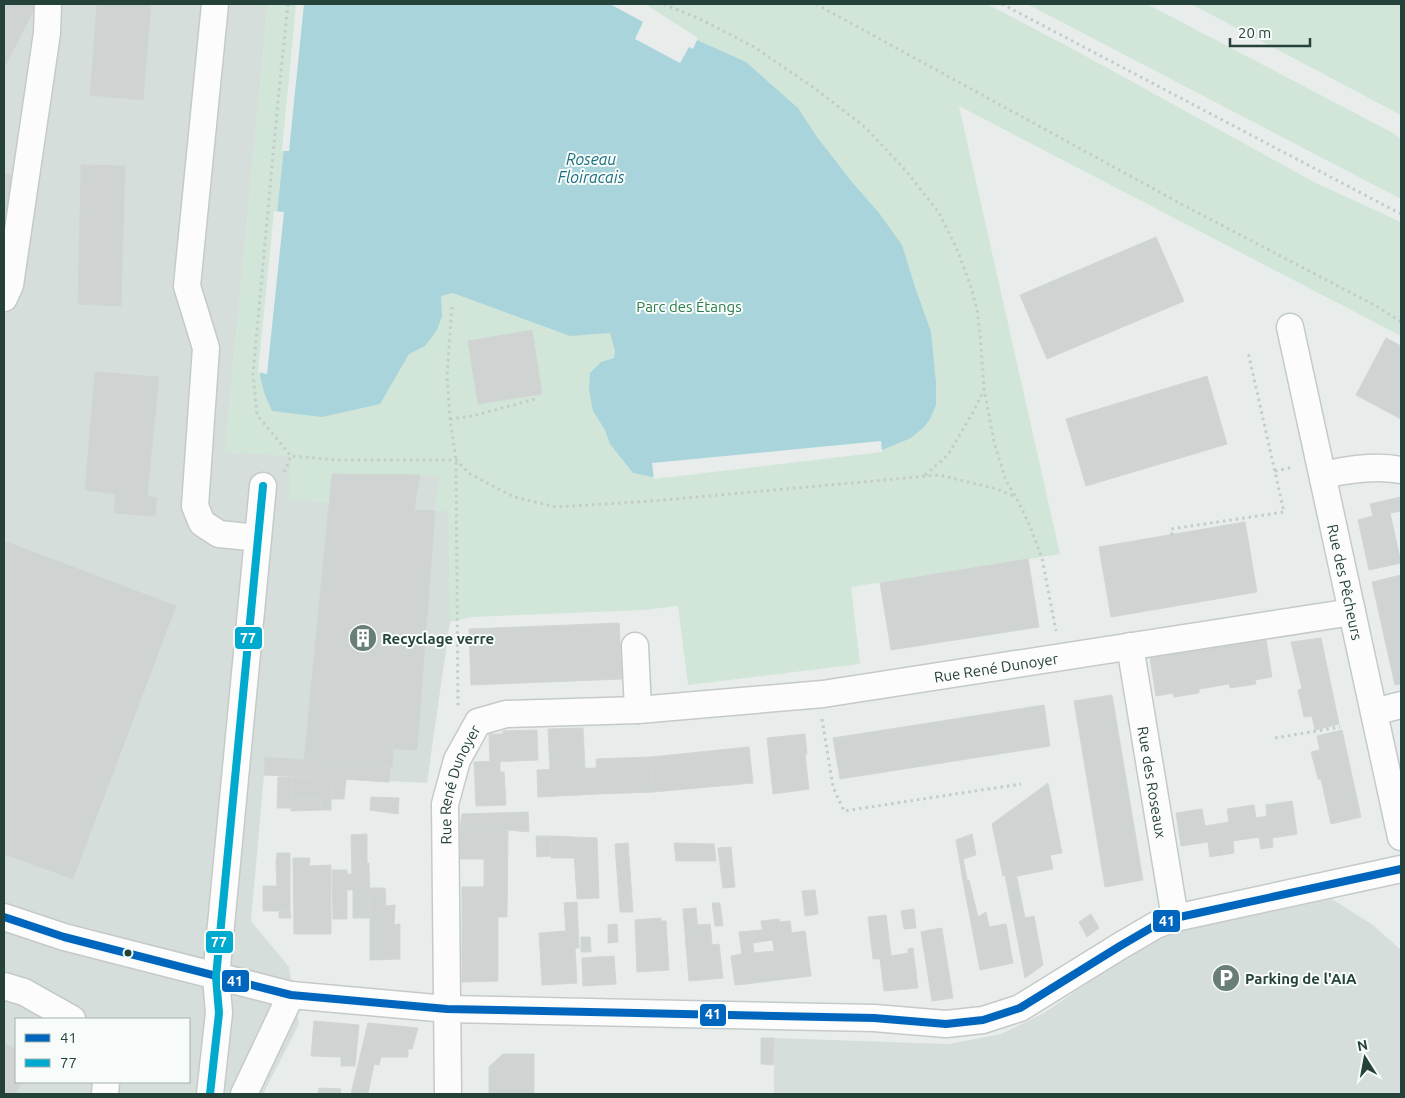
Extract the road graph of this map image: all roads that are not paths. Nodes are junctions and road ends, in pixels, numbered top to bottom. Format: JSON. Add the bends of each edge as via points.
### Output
{"nodes":[{"id":1,"x":48,"y":4,"type":"edge"},
{"id":2,"x":215,"y":4,"type":"edge"},
{"id":3,"x":4,"y":298,"type":"edge"},
{"id":4,"x":1290,"y":327,"type":"dead end"},
{"id":5,"x":1401,"y":470,"type":"edge"},
{"id":6,"x":1323,"y":475,"type":"junction"},
{"id":7,"x":263,"y":486,"type":"dead end"},
{"id":8,"x":258,"y":538,"type":"junction"},
{"id":9,"x":1352,"y":612,"type":"junction"},
{"id":10,"x":634,"y":646,"type":"dead end"},
{"id":11,"x":1130,"y":646,"type":"junction"},
{"id":12,"x":1401,"y":705,"type":"edge"},
{"id":13,"x":638,"y":710,"type":"junction"},
{"id":14,"x":1374,"y":712,"type":"junction"},
{"id":15,"x":1401,"y":838,"type":"edge"},
{"id":16,"x":1401,"y":869,"type":"edge"},
{"id":17,"x":4,"y":917,"type":"edge"},
{"id":18,"x":1175,"y":918,"type":"junction"},
{"id":19,"x":216,"y":977,"type":"junction"},
{"id":20,"x":4,"y":986,"type":"edge"},
{"id":21,"x":291,"y":995,"type":"junction"},
{"id":22,"x":446,"y":1009,"type":"junction"},
{"id":23,"x":70,"y":1018,"type":"edge"},
{"id":24,"x":210,"y":1094,"type":"edge"},
{"id":25,"x":244,"y":1094,"type":"edge"},
{"id":26,"x":448,"y":1094,"type":"edge"}],
"edges":[{"from":1,"to":3,"type":"street","via":[[47,33],[23,200],[10,285]]},
{"from":2,"to":8,"type":"street","via":[[186,286],[206,348],[195,506],[202,523],[219,534]]},
{"from":4,"to":6,"type":"street","name":"Rue des Pêcheurs"},
{"from":5,"to":6,"type":"street","via":[[1359,468]]},
{"from":6,"to":9,"type":"street","name":"Rue des Pêcheurs"},
{"from":7,"to":8,"type":"street"},
{"from":8,"to":19,"type":"street"},
{"from":9,"to":11,"type":"street","name":"Rue René Dunoyer"},
{"from":9,"to":14,"type":"street","name":"Rue des Pêcheurs"},
{"from":10,"to":13,"type":"street"},
{"from":11,"to":13,"type":"street","name":"Rue René Dunoyer","via":[[818,694]]},
{"from":11,"to":18,"type":"street","name":"Rue des Roseaux"},
{"from":12,"to":14,"type":"street"},
{"from":13,"to":22,"type":"street","name":"Rue René Dunoyer","via":[[506,714],[478,722],[457,760],[445,804]]},
{"from":14,"to":15,"type":"street","name":"Rue des Pêcheurs"},
{"from":16,"to":18,"type":"street"},
{"from":17,"to":19,"type":"street","via":[[64,937]]},
{"from":18,"to":22,"type":"street","via":[[1120,946],[1020,1008],[983,1020],[946,1024],[874,1018]]},
{"from":19,"to":21,"type":"street"},
{"from":19,"to":24,"type":"street","via":[[219,1013]]},
{"from":20,"to":23,"type":"street","via":[[24,992]]},
{"from":21,"to":22,"type":"street"},
{"from":21,"to":25,"type":"street"},
{"from":22,"to":26,"type":"street","name":"Rue René Dunoyer"}]}
